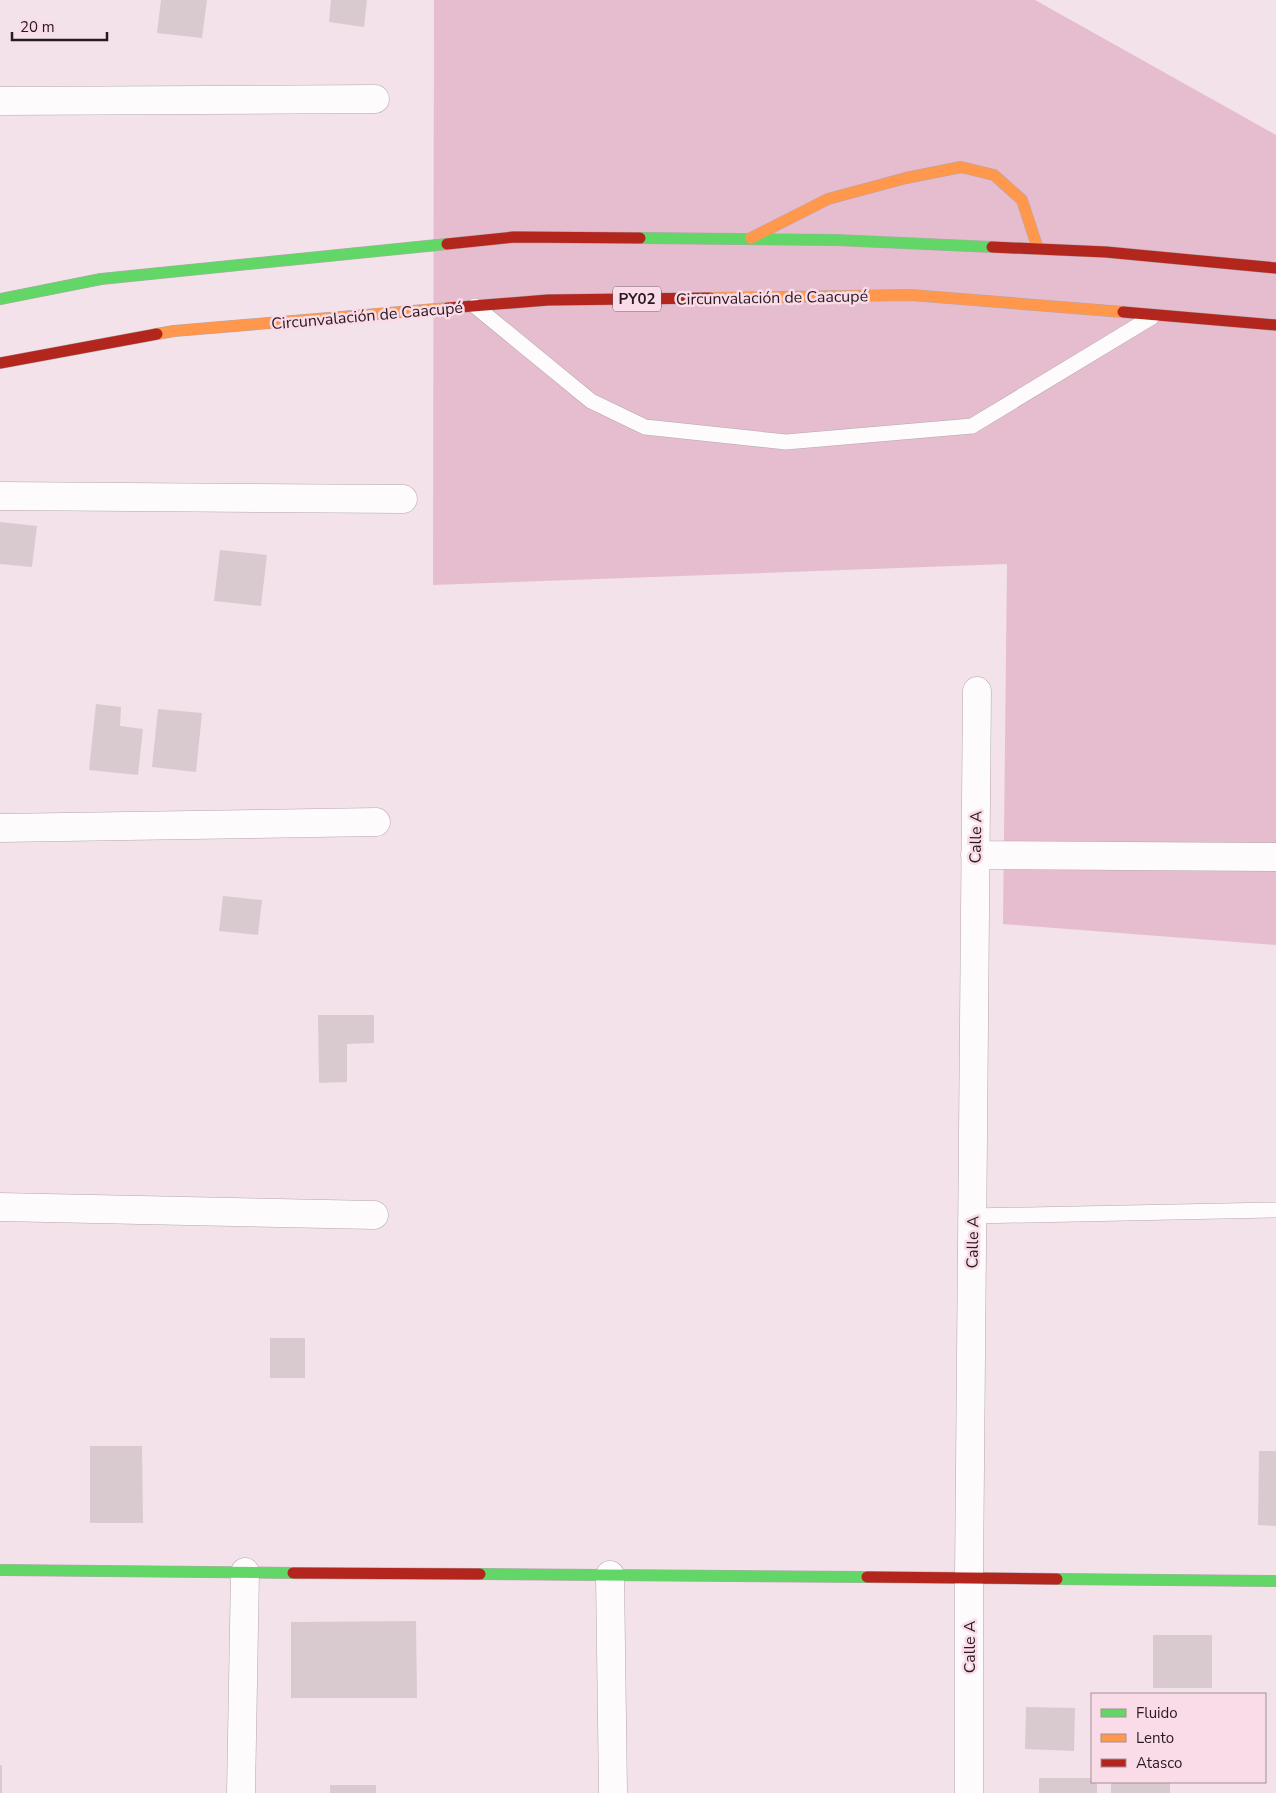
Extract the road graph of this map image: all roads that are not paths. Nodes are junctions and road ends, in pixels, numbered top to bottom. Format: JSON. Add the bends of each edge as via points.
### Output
{"nodes":[{"id":1,"x":376,"y":99,"type":"dead end"},
{"id":2,"x":0,"y":100,"type":"edge"},
{"id":3,"x":748,"y":239,"type":"junction"},
{"id":4,"x":1038,"y":248,"type":"junction"},
{"id":5,"x":1276,"y":268,"type":"edge"},
{"id":6,"x":0,"y":299,"type":"edge"},
{"id":7,"x":475,"y":306,"type":"junction"},
{"id":8,"x":1156,"y":315,"type":"junction"},
{"id":9,"x":1276,"y":324,"type":"edge"},
{"id":10,"x":0,"y":363,"type":"edge"},
{"id":11,"x":0,"y":496,"type":"edge"},
{"id":12,"x":403,"y":499,"type":"dead end"},
{"id":13,"x":977,"y":691,"type":"dead end"},
{"id":14,"x":376,"y":822,"type":"dead end"},
{"id":15,"x":0,"y":828,"type":"edge"},
{"id":16,"x":975,"y":855,"type":"junction"},
{"id":17,"x":1276,"y":857,"type":"edge"},
{"id":18,"x":0,"y":1207,"type":"edge"},
{"id":19,"x":1276,"y":1210,"type":"edge"},
{"id":20,"x":374,"y":1215,"type":"dead end"},
{"id":21,"x":972,"y":1216,"type":"junction"},
{"id":22,"x":0,"y":1570,"type":"edge"},
{"id":23,"x":244,"y":1572,"type":"junction"},
{"id":24,"x":610,"y":1575,"type":"junction"},
{"id":25,"x":969,"y":1578,"type":"junction"},
{"id":26,"x":1276,"y":1581,"type":"edge"},
{"id":27,"x":241,"y":1793,"type":"edge"},
{"id":28,"x":613,"y":1793,"type":"edge"},
{"id":29,"x":969,"y":1793,"type":"edge"}],
"edges":[{"from":1,"to":2,"type":"street"},
{"from":3,"to":4,"type":"main road"},
{"from":3,"to":4,"type":"main road","via":[[828,199],[961,166],[994,175],[1022,200]]},
{"from":3,"to":6,"type":"main road","via":[[514,237],[101,279]]},
{"from":4,"to":5,"type":"main road"},
{"from":7,"to":8,"type":"main road","name":"Circunvalación de Caacupé","number":"PY02","via":[[548,300],[911,295]]},
{"from":7,"to":8,"type":"lane","via":[[591,401],[645,427],[786,442],[972,426]]},
{"from":7,"to":10,"type":"main road","name":"Circunvalación de Caacupé","number":"PY02","via":[[174,331]]},
{"from":8,"to":9,"type":"main road","name":"Circunvalación de Caacupé","number":"PY02"},
{"from":11,"to":12,"type":"street"},
{"from":13,"to":16,"type":"street","name":"Calle A"},
{"from":14,"to":15,"type":"street"},
{"from":16,"to":17,"type":"street"},
{"from":16,"to":21,"type":"street","name":"Calle A"},
{"from":18,"to":20,"type":"street"},
{"from":19,"to":21,"type":"lane"},
{"from":21,"to":25,"type":"street","name":"Calle A"},
{"from":22,"to":23,"type":"main road"},
{"from":23,"to":24,"type":"main road"},
{"from":23,"to":27,"type":"street"},
{"from":24,"to":25,"type":"main road"},
{"from":24,"to":28,"type":"street"},
{"from":25,"to":26,"type":"main road"},
{"from":25,"to":29,"type":"street","name":"Calle A"}]}
